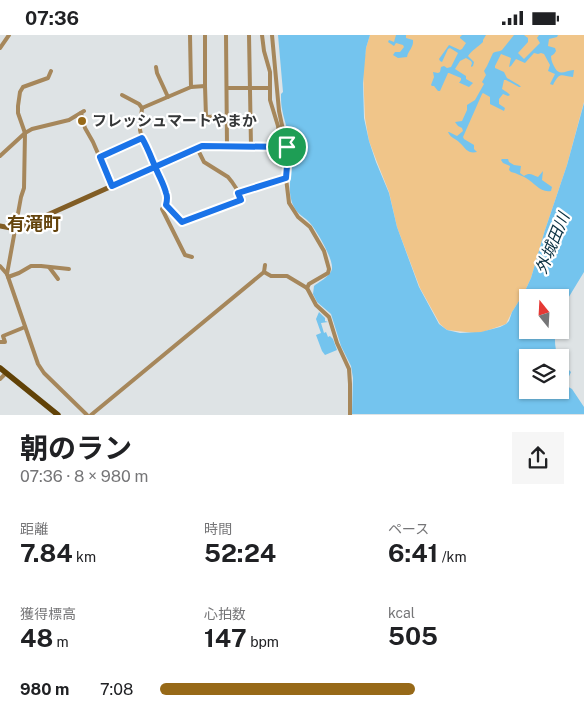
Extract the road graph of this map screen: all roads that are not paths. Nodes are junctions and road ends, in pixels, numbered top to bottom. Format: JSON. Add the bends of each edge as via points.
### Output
{"nodes":[{"id":1,"x":10,"y":35,"type":"edge"},
{"id":2,"x":190,"y":35,"type":"edge"},
{"id":3,"x":205,"y":35,"type":"edge"},
{"id":4,"x":226,"y":35,"type":"edge"},
{"id":5,"x":249,"y":35,"type":"edge"},
{"id":6,"x":262,"y":35,"type":"edge"},
{"id":7,"x":272,"y":35,"type":"edge"},
{"id":8,"x":0,"y":48,"type":"edge"},
{"id":9,"x":156,"y":67,"type":"dead end"},
{"id":10,"x":51,"y":71,"type":"dead end"},
{"id":11,"x":205,"y":86,"type":"junction"},
{"id":12,"x":191,"y":87,"type":"junction"},
{"id":13,"x":270,"y":87,"type":"junction"},
{"id":14,"x":227,"y":88,"type":"junction"},
{"id":15,"x":250,"y":88,"type":"junction"},
{"id":16,"x":122,"y":95,"type":"dead end"},
{"id":17,"x":168,"y":97,"type":"junction"},
{"id":18,"x":142,"y":108,"type":"junction"},
{"id":19,"x":227,"y":117,"type":"junction"},
{"id":20,"x":25,"y":133,"type":"junction"},
{"id":21,"x":142,"y":138,"type":"junction"},
{"id":22,"x":227,"y":146,"type":"junction"},
{"id":23,"x":251,"y":146,"type":"junction"},
{"id":24,"x":282,"y":147,"type":"junction"},
{"id":25,"x":287,"y":147,"type":"junction"},
{"id":26,"x":197,"y":148,"type":"junction"},
{"id":27,"x":0,"y":156,"type":"edge"},
{"id":28,"x":100,"y":157,"type":"junction"},
{"id":29,"x":155,"y":166,"type":"junction"},
{"id":30,"x":286,"y":178,"type":"junction"},
{"id":31,"x":112,"y":186,"type":"junction"},
{"id":32,"x":238,"y":193,"type":"junction"},
{"id":33,"x":166,"y":205,"type":"junction"},
{"id":34,"x":0,"y":226,"type":"edge"},
{"id":35,"x":16,"y":229,"type":"junction"},
{"id":36,"x":192,"y":257,"type":"dead end"},
{"id":37,"x":265,"y":265,"type":"dead end"},
{"id":38,"x":0,"y":266,"type":"edge"},
{"id":39,"x":49,"y":267,"type":"junction"},
{"id":40,"x":69,"y":269,"type":"dead end"},
{"id":41,"x":264,"y":271,"type":"junction"},
{"id":42,"x":8,"y":275,"type":"junction"},
{"id":43,"x":58,"y":279,"type":"dead end"},
{"id":44,"x":307,"y":288,"type":"junction"},
{"id":45,"x":25,"y":327,"type":"junction"},
{"id":46,"x":0,"y":343,"type":"edge"},
{"id":47,"x":0,"y":367,"type":"edge"},
{"id":48,"x":6,"y":373,"type":"junction"},
{"id":49,"x":0,"y":379,"type":"edge"},
{"id":50,"x":58,"y":415,"type":"edge"},
{"id":51,"x":89,"y":415,"type":"edge"},
{"id":52,"x":350,"y":415,"type":"edge"}],
"edges":[{"from":1,"to":8,"type":"street"},
{"from":2,"to":12,"type":"street"},
{"from":3,"to":11,"type":"street"},
{"from":4,"to":14,"type":"street"},
{"from":5,"to":15,"type":"street"},
{"from":6,"to":13,"type":"street"},
{"from":7,"to":25,"type":"street","via":[[279,111]]},
{"from":9,"to":17,"type":"street"},
{"from":10,"to":20,"type":"street","via":[[48,78],[22,88],[18,108]]},
{"from":11,"to":12,"type":"street"},
{"from":11,"to":19,"type":"street","via":[[206,117]]},
{"from":12,"to":17,"type":"street"},
{"from":13,"to":15,"type":"street"},
{"from":13,"to":24,"type":"street","via":[[270,100]]},
{"from":14,"to":15,"type":"street"},
{"from":14,"to":19,"type":"street"},
{"from":15,"to":23,"type":"street"},
{"from":16,"to":18,"type":"street"},
{"from":17,"to":18,"type":"street"},
{"from":18,"to":21,"type":"street"},
{"from":19,"to":22,"type":"street"},
{"from":20,"to":27,"type":"street"},
{"from":20,"to":28,"type":"street","via":[[69,120],[83,112],[85,128]]},
{"from":20,"to":35,"type":"street","via":[[24,188]]},
{"from":21,"to":28,"type":"street"},
{"from":21,"to":29,"type":"street"},
{"from":22,"to":23,"type":"street"},
{"from":22,"to":26,"type":"street"},
{"from":23,"to":24,"type":"street"},
{"from":24,"to":25,"type":"street"},
{"from":25,"to":30,"type":"street"},
{"from":26,"to":29,"type":"street"},
{"from":26,"to":32,"type":"street","via":[[204,162],[228,177]]},
{"from":28,"to":31,"type":"street"},
{"from":29,"to":31,"type":"street"},
{"from":29,"to":33,"type":"street","via":[[167,194]]},
{"from":30,"to":32,"type":"street"},
{"from":30,"to":44,"type":"street","via":[[292,209],[310,227],[324,251],[329,269]]},
{"from":31,"to":35,"type":"street"},
{"from":32,"to":33,"type":"street","via":[[241,200],[182,222]]},
{"from":33,"to":36,"type":"street","via":[[162,209],[185,255]]},
{"from":34,"to":35,"type":"street"},
{"from":35,"to":42,"type":"street"},
{"from":37,"to":41,"type":"street"},
{"from":38,"to":42,"type":"street"},
{"from":39,"to":40,"type":"street"},
{"from":39,"to":42,"type":"street","via":[[31,266]]},
{"from":39,"to":43,"type":"street"},
{"from":41,"to":44,"type":"street","via":[[271,276],[287,276]]},
{"from":41,"to":51,"type":"street"},
{"from":42,"to":45,"type":"street"},
{"from":44,"to":52,"type":"street","via":[[316,305],[329,317],[349,369]]},
{"from":45,"to":46,"type":"street","via":[[3,336],[5,341]]},
{"from":45,"to":51,"type":"street","via":[[44,373]]},
{"from":47,"to":48,"type":"main road"},
{"from":48,"to":49,"type":"street"},
{"from":48,"to":50,"type":"main road"}]}
